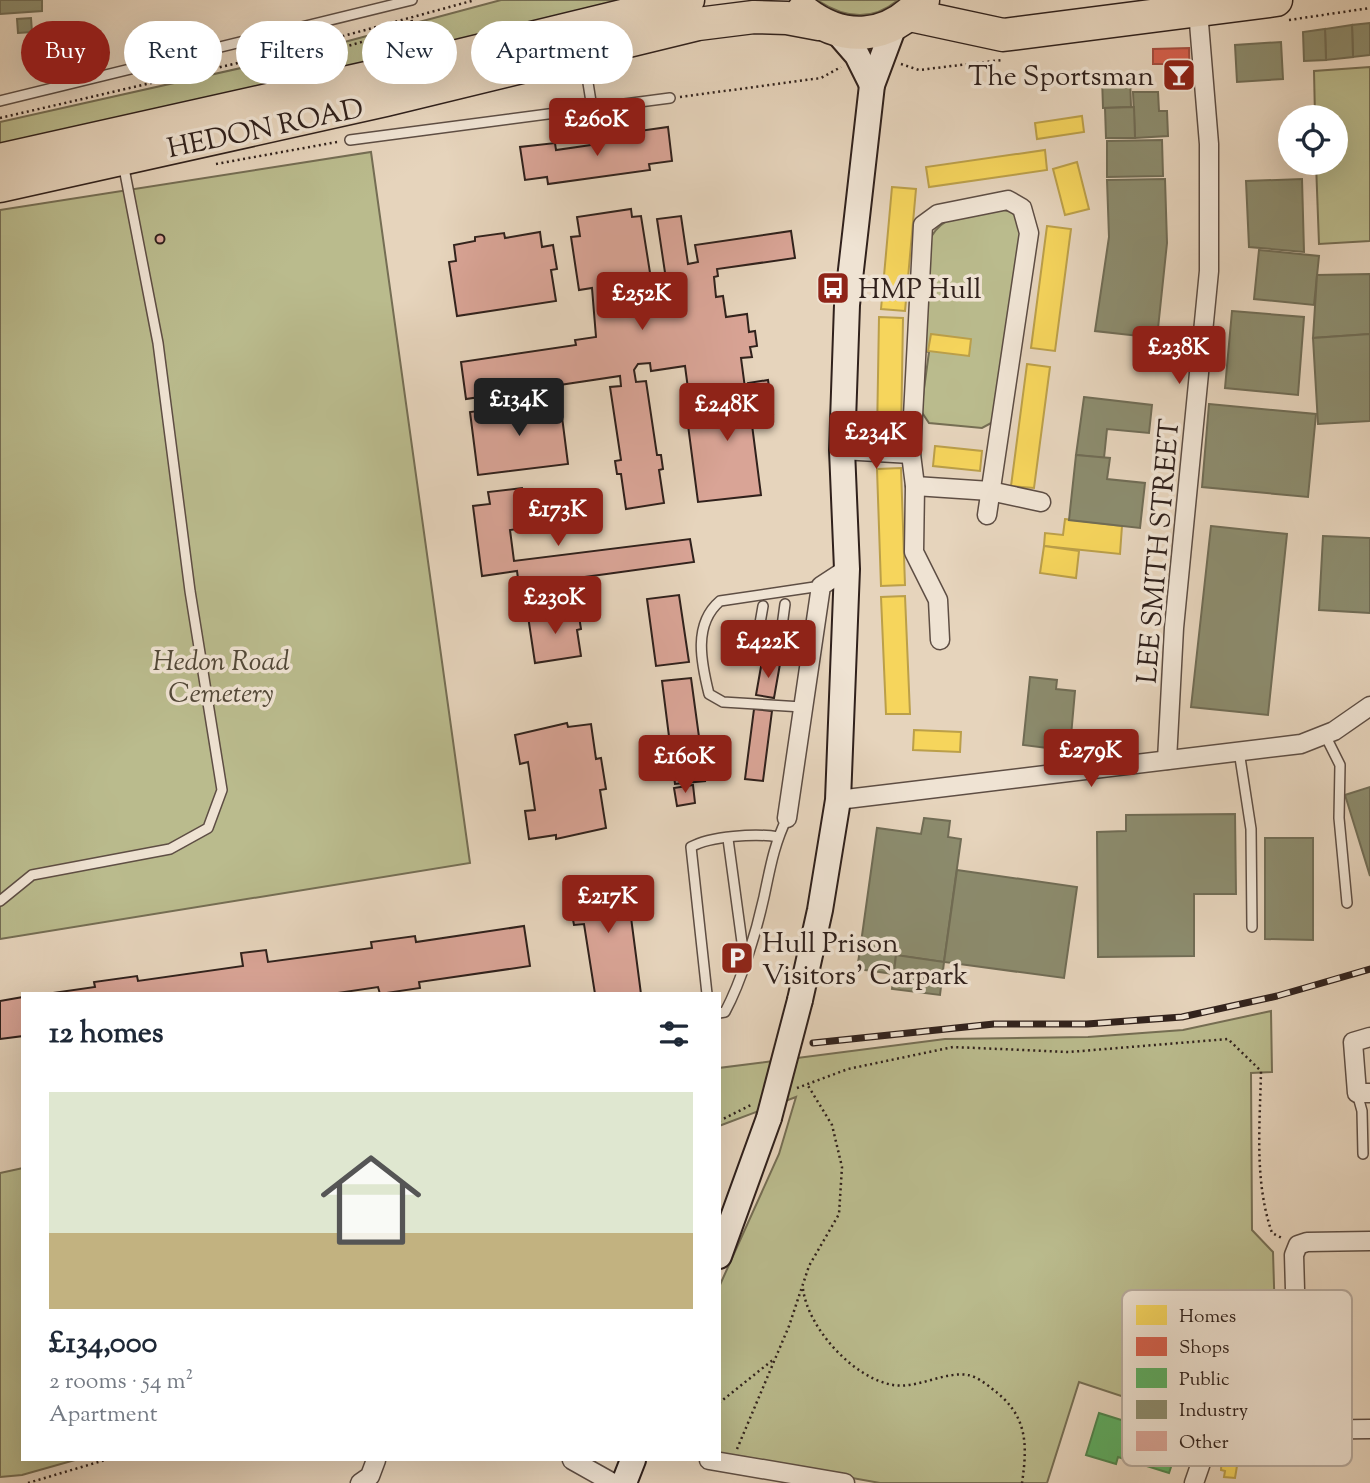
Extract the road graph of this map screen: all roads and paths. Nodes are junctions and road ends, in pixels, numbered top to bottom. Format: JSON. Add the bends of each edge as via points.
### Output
{"nodes":[{"id":1,"x":412,"y":0,"type":"edge"},
{"id":2,"x":475,"y":0,"type":"edge"},
{"id":3,"x":688,"y":0,"type":"edge"},
{"id":4,"x":795,"y":0,"type":"edge"},
{"id":5,"x":948,"y":0,"type":"edge"},
{"id":6,"x":1276,"y":0,"type":"edge"},
{"id":7,"x":1198,"y":11,"type":"junction"},
{"id":8,"x":909,"y":14,"type":"edge"},
{"id":9,"x":411,"y":17,"type":"junction"},
{"id":10,"x":828,"y":28,"type":"junction"},
{"id":11,"x":972,"y":30,"type":"junction"},
{"id":12,"x":633,"y":40,"type":"edge"},
{"id":13,"x":354,"y":44,"type":"junction"},
{"id":14,"x":348,"y":46,"type":"edge"},
{"id":15,"x":356,"y":52,"type":"dead end"},
{"id":16,"x":471,"y":79,"type":"edge"},
{"id":17,"x":589,"y":84,"type":"edge"},
{"id":18,"x":872,"y":85,"type":"junction"},
{"id":19,"x":670,"y":98,"type":"dead end"},
{"id":20,"x":0,"y":101,"type":"edge"},
{"id":21,"x":593,"y":107,"type":"junction"},
{"id":22,"x":0,"y":118,"type":"edge"},
{"id":23,"x":597,"y":139,"type":"dead end"},
{"id":24,"x":350,"y":140,"type":"dead end"},
{"id":25,"x":122,"y":158,"type":"junction"},
{"id":26,"x":0,"y":160,"type":"edge"},
{"id":27,"x":0,"y":186,"type":"edge"},
{"id":28,"x":842,"y":450,"type":"junction"},
{"id":29,"x":911,"y":454,"type":"junction"},
{"id":30,"x":915,"y":486,"type":"junction"},
{"id":31,"x":990,"y":491,"type":"junction"},
{"id":32,"x":1041,"y":502,"type":"dead end"},
{"id":33,"x":987,"y":515,"type":"dead end"},
{"id":34,"x":847,"y":569,"type":"junction"},
{"id":35,"x":821,"y":586,"type":"junction"},
{"id":36,"x":785,"y":604,"type":"dead end"},
{"id":37,"x":763,"y":606,"type":"dead end"},
{"id":38,"x":940,"y":640,"type":"dead end"},
{"id":39,"x":778,"y":656,"type":"junction"},
{"id":40,"x":809,"y":660,"type":"junction"},
{"id":41,"x":1370,"y":706,"type":"edge"},
{"id":42,"x":802,"y":707,"type":"junction"},
{"id":43,"x":1329,"y":733,"type":"junction"},
{"id":44,"x":1239,"y":751,"type":"junction"},
{"id":45,"x":1167,"y":760,"type":"junction"},
{"id":46,"x":838,"y":800,"type":"junction"},
{"id":47,"x":787,"y":818,"type":"joint"},
{"id":48,"x":778,"y":837,"type":"junction"},
{"id":49,"x":728,"y":839,"type":"junction"},
{"id":50,"x":0,"y":901,"type":"edge"},
{"id":51,"x":1347,"y":903,"type":"dead end"},
{"id":52,"x":1252,"y":926,"type":"dead end"},
{"id":53,"x":745,"y":959,"type":"junction"},
{"id":54,"x":708,"y":992,"type":"edge"},
{"id":55,"x":721,"y":1013,"type":"edge"},
{"id":56,"x":1370,"y":1038,"type":"edge"},
{"id":57,"x":807,"y":1084,"type":"junction"},
{"id":58,"x":794,"y":1089,"type":"dead end"},
{"id":59,"x":1363,"y":1093,"type":"edge"},
{"id":60,"x":763,"y":1110,"type":"junction"},
{"id":61,"x":721,"y":1120,"type":"edge"},
{"id":62,"x":1363,"y":1153,"type":"dead end"},
{"id":63,"x":1370,"y":1241,"type":"edge"},
{"id":64,"x":1298,"y":1245,"type":"junction"},
{"id":65,"x":721,"y":1249,"type":"edge"},
{"id":66,"x":802,"y":1286,"type":"junction"},
{"id":67,"x":1295,"y":1290,"type":"edge"},
{"id":68,"x":775,"y":1357,"type":"junction"},
{"id":69,"x":721,"y":1401,"type":"edge"},
{"id":70,"x":1352,"y":1429,"type":"edge"},
{"id":71,"x":1370,"y":1429,"type":"edge"},
{"id":72,"x":101,"y":1461,"type":"edge"},
{"id":73,"x":574,"y":1461,"type":"edge"},
{"id":74,"x":633,"y":1461,"type":"edge"},
{"id":75,"x":716,"y":1461,"type":"edge"},
{"id":76,"x":731,"y":1463,"type":"junction"},
{"id":77,"x":1200,"y":1466,"type":"edge"},
{"id":78,"x":27,"y":1483,"type":"edge"},
{"id":79,"x":613,"y":1483,"type":"edge"},
{"id":80,"x":624,"y":1483,"type":"edge"},
{"id":81,"x":845,"y":1483,"type":"edge"},
{"id":82,"x":1022,"y":1483,"type":"edge"},
{"id":83,"x":1194,"y":1483,"type":"edge"}],
"edges":[{"from":1,"to":20,"type":"lane"},
{"from":2,"to":9,"type":"path"},
{"from":3,"to":26,"type":"highway","name":"HEDON ROAD"},
{"from":4,"to":10,"type":"highway"},
{"from":5,"to":11,"type":"highway"},
{"from":6,"to":7,"type":"highway"},
{"from":7,"to":11,"type":"highway","via":[[1028,34]]},
{"from":7,"to":45,"type":"street","name":"LEE SMITH STREET","via":[[1209,144],[1209,271],[1174,628]]},
{"from":8,"to":10,"type":"highway","name":"HEDON ROAD","via":[[856,35]]},
{"from":8,"to":11,"type":"highway"},
{"from":8,"to":18,"type":"street"},
{"from":9,"to":13,"type":"path","via":[[414,27]]},
{"from":9,"to":22,"type":"path"},
{"from":10,"to":12,"type":"highway","name":"HEDON ROAD","via":[[787,18],[754,17],[698,24]]},
{"from":10,"to":18,"type":"street","via":[[857,55]]},
{"from":13,"to":14,"type":"path"},
{"from":13,"to":15,"type":"path"},
{"from":16,"to":25,"type":"highway","name":"HEDON ROAD"},
{"from":17,"to":21,"type":"lane"},
{"from":18,"to":28,"type":"street","via":[[847,305]]},
{"from":19,"to":21,"type":"lane"},
{"from":21,"to":23,"type":"lane"},
{"from":21,"to":24,"type":"lane"},
{"from":25,"to":27,"type":"highway","name":"HEDON ROAD"},
{"from":25,"to":50,"type":"lane","via":[[158,343],[222,790],[208,828],[170,849],[32,875]]},
{"from":28,"to":29,"type":"street"},
{"from":28,"to":34,"type":"street"},
{"from":29,"to":30,"type":"street"},
{"from":29,"to":31,"type":"street","via":[[923,225],[938,214],[1008,200],[1022,208],[1029,233]]},
{"from":30,"to":31,"type":"street"},
{"from":30,"to":38,"type":"street","via":[[914,552],[938,600]]},
{"from":31,"to":32,"type":"street"},
{"from":31,"to":33,"type":"street"},
{"from":34,"to":35,"type":"street"},
{"from":34,"to":46,"type":"street"},
{"from":35,"to":40,"type":"street"},
{"from":35,"to":42,"type":"lane","via":[[720,601],[709,610],[701,638],[709,694],[723,702]]},
{"from":36,"to":39,"type":"lane"},
{"from":37,"to":39,"type":"lane","via":[[755,652]]},
{"from":39,"to":40,"type":"lane"},
{"from":40,"to":42,"type":"street"},
{"from":41,"to":43,"type":"street"},
{"from":42,"to":47,"type":"street"},
{"from":43,"to":44,"type":"street","via":[[1301,744]]},
{"from":43,"to":51,"type":"lane","via":[[1340,765],[1339,818]]},
{"from":44,"to":45,"type":"street"},
{"from":44,"to":52,"type":"lane","via":[[1251,829]]},
{"from":45,"to":46,"type":"street"},
{"from":46,"to":60,"type":"street","bridge":true,"via":[[800,1000]]},
{"from":47,"to":48,"type":"lane"},
{"from":48,"to":49,"type":"lane","via":[[764,834]]},
{"from":48,"to":53,"type":"lane"},
{"from":49,"to":53,"type":"lane"},
{"from":49,"to":54,"type":"lane","via":[[691,847]]},
{"from":53,"to":55,"type":"lane","via":[[734,994]]},
{"from":56,"to":59,"type":"street","via":[[1353,1042]]},
{"from":57,"to":58,"type":"path"},
{"from":57,"to":64,"type":"path","via":[[848,1069],[953,1047],[1069,1052],[1228,1039],[1261,1071],[1259,1156],[1264,1208],[1272,1233]]},
{"from":57,"to":66,"type":"path","via":[[832,1125],[842,1167],[839,1214]]},
{"from":59,"to":62,"type":"lane"},
{"from":60,"to":61,"type":"path"},
{"from":60,"to":65,"type":"street"},
{"from":63,"to":64,"type":"street"},
{"from":64,"to":67,"type":"street"},
{"from":66,"to":68,"type":"path"},
{"from":66,"to":82,"type":"path","via":[[809,1317],[819,1333],[872,1378],[895,1385],[968,1375],[1006,1399],[1019,1416],[1024,1438]]},
{"from":68,"to":69,"type":"path"},
{"from":68,"to":76,"type":"path"},
{"from":70,"to":71,"type":"street"},
{"from":72,"to":78,"type":"path"},
{"from":73,"to":79,"type":"street"},
{"from":74,"to":80,"type":"street"},
{"from":75,"to":76,"type":"street"},
{"from":76,"to":81,"type":"street"},
{"from":77,"to":83,"type":"street"}]}
